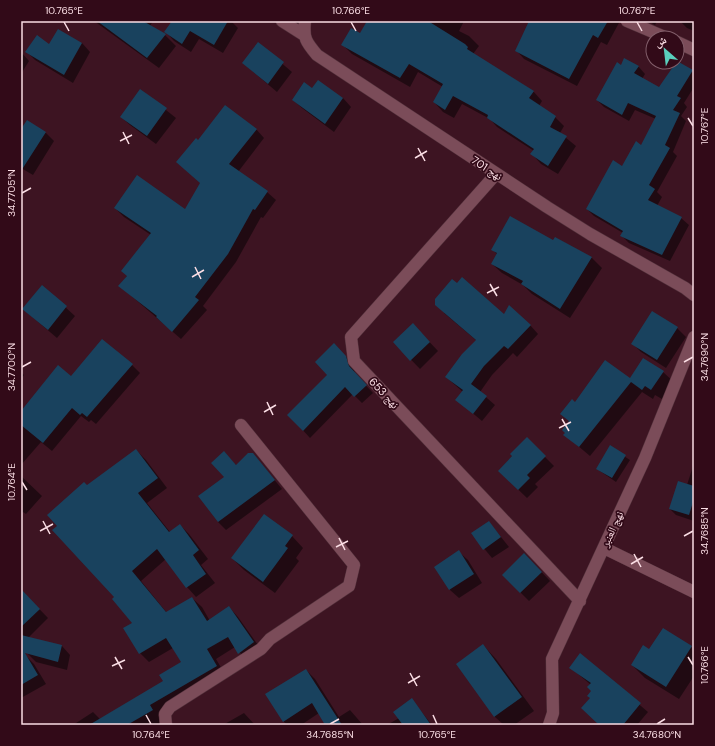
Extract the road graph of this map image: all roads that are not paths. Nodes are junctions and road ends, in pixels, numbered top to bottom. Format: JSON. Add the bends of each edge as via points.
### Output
{"nodes":[{"id":1,"x":282,"y":21,"type":"edge"},
{"id":2,"x":305,"y":21,"type":"edge"},
{"id":3,"x":627,"y":21,"type":"edge"},
{"id":4,"x":648,"y":30,"type":"edge"},
{"id":5,"x":304,"y":35,"type":"junction"},
{"id":6,"x":496,"y":174,"type":"junction"},
{"id":7,"x":694,"y":295,"type":"edge"},
{"id":8,"x":694,"y":337,"type":"edge"},
{"id":9,"x":690,"y":360,"type":"edge"},
{"id":10,"x":241,"y":425,"type":"dead end"},
{"id":11,"x":604,"y":548,"type":"junction"},
{"id":12,"x":694,"y":592,"type":"edge"},
{"id":13,"x":580,"y":601,"type":"junction"},
{"id":14,"x":165,"y":719,"type":"edge"},
{"id":15,"x":550,"y":725,"type":"edge"}],
"edges":[{"from":1,"to":5,"type":"street"},
{"from":2,"to":5,"type":"street"},
{"from":3,"to":4,"type":"street"},
{"from":5,"to":6,"type":"street","name":"نهج 701","via":[[317,55]]},
{"from":6,"to":7,"type":"street","name":"نهج 701","via":[[590,234]]},
{"from":6,"to":13,"type":"street","name":"نهج 653","via":[[351,337],[354,361]]},
{"from":8,"to":9,"type":"street","name":"نهج العنبر"},
{"from":9,"to":11,"type":"street","name":"نهج العنبر"},
{"from":10,"to":14,"type":"street","via":[[354,565],[348,586],[270,639],[261,649],[170,707]]},
{"from":11,"to":12,"type":"street"},
{"from":11,"to":13,"type":"street","name":"نهج العنبر"},
{"from":13,"to":15,"type":"street","name":"نهج العنبر","via":[[552,659],[553,713]]}]}
